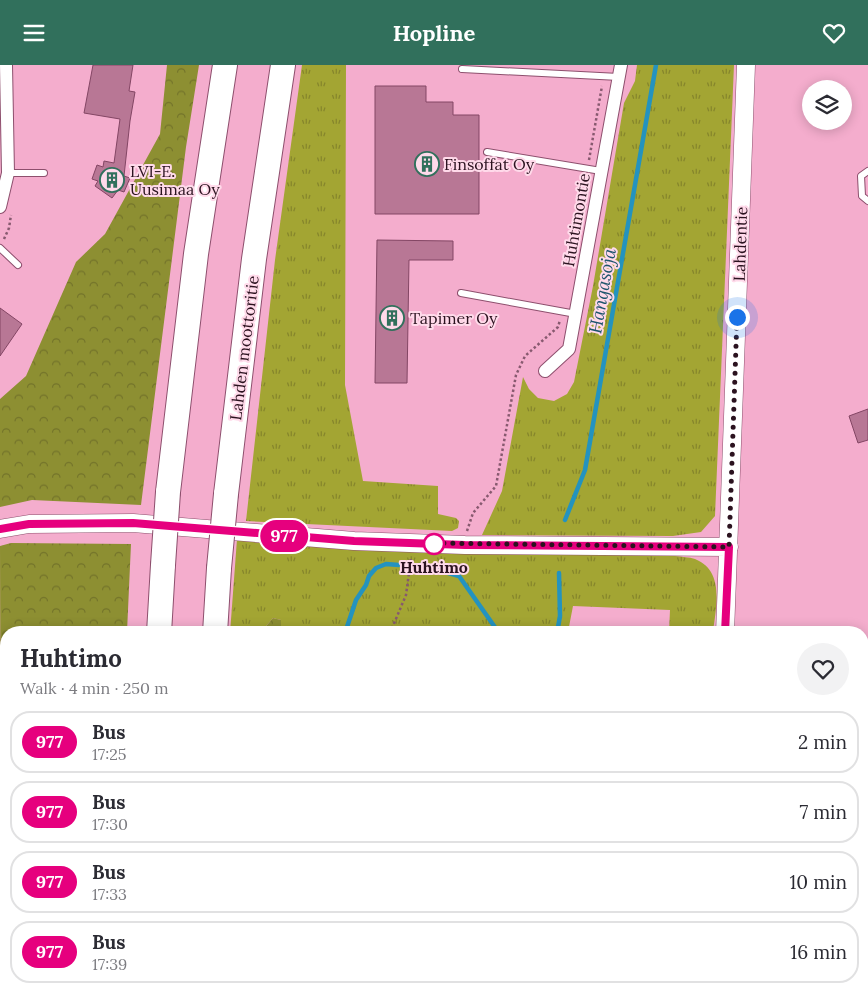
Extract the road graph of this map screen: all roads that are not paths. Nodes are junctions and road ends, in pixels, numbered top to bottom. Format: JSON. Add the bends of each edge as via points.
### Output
{"nodes":[{"id":1,"x":6,"y":65,"type":"edge"},
{"id":2,"x":225,"y":65,"type":"edge"},
{"id":3,"x":283,"y":65,"type":"edge"},
{"id":4,"x":746,"y":65,"type":"edge"},
{"id":5,"x":462,"y":69,"type":"dead end"},
{"id":6,"x":620,"y":71,"type":"edge"},
{"id":7,"x":487,"y":152,"type":"dead end"},
{"id":8,"x":601,"y":171,"type":"junction"},
{"id":9,"x":868,"y":171,"type":"edge"},
{"id":10,"x":8,"y":173,"type":"junction"},
{"id":11,"x":44,"y":173,"type":"dead end"},
{"id":12,"x":868,"y":201,"type":"edge"},
{"id":13,"x":0,"y":207,"type":"edge"},
{"id":14,"x":0,"y":248,"type":"edge"},
{"id":15,"x":18,"y":265,"type":"dead end"},
{"id":16,"x":462,"y":293,"type":"dead end"},
{"id":17,"x":576,"y":314,"type":"junction"},
{"id":18,"x":545,"y":371,"type":"dead end"},
{"id":19,"x":0,"y":529,"type":"edge"},
{"id":20,"x":729,"y":547,"type":"junction"},
{"id":21,"x":159,"y":626,"type":"edge"},
{"id":22,"x":215,"y":626,"type":"edge"},
{"id":23,"x":725,"y":626,"type":"edge"}],
"edges":[{"from":1,"to":10,"type":"street"},
{"from":2,"to":21,"type":"highway","bridge":true,"via":[[196,254],[168,492]]},
{"from":3,"to":22,"type":"highway","name":"Lahden moottoritie","bridge":true,"via":[[254,259],[226,494]]},
{"from":4,"to":20,"type":"street","name":"Lahdentie"},
{"from":5,"to":6,"type":"lane"},
{"from":6,"to":8,"type":"street","name":"Huhtimontie"},
{"from":7,"to":8,"type":"lane"},
{"from":8,"to":17,"type":"street","name":"Huhtimontie"},
{"from":9,"to":12,"type":"lane","via":[[861,177],[860,185],[862,196]]},
{"from":10,"to":11,"type":"lane"},
{"from":10,"to":13,"type":"street"},
{"from":14,"to":15,"type":"lane"},
{"from":16,"to":17,"type":"lane"},
{"from":17,"to":18,"type":"street","name":"Huhtimontie","via":[[569,349]]},
{"from":19,"to":20,"type":"street","via":[[29,524],[133,523],[354,541]]},
{"from":20,"to":23,"type":"street","name":"Lahdentie"}]}
